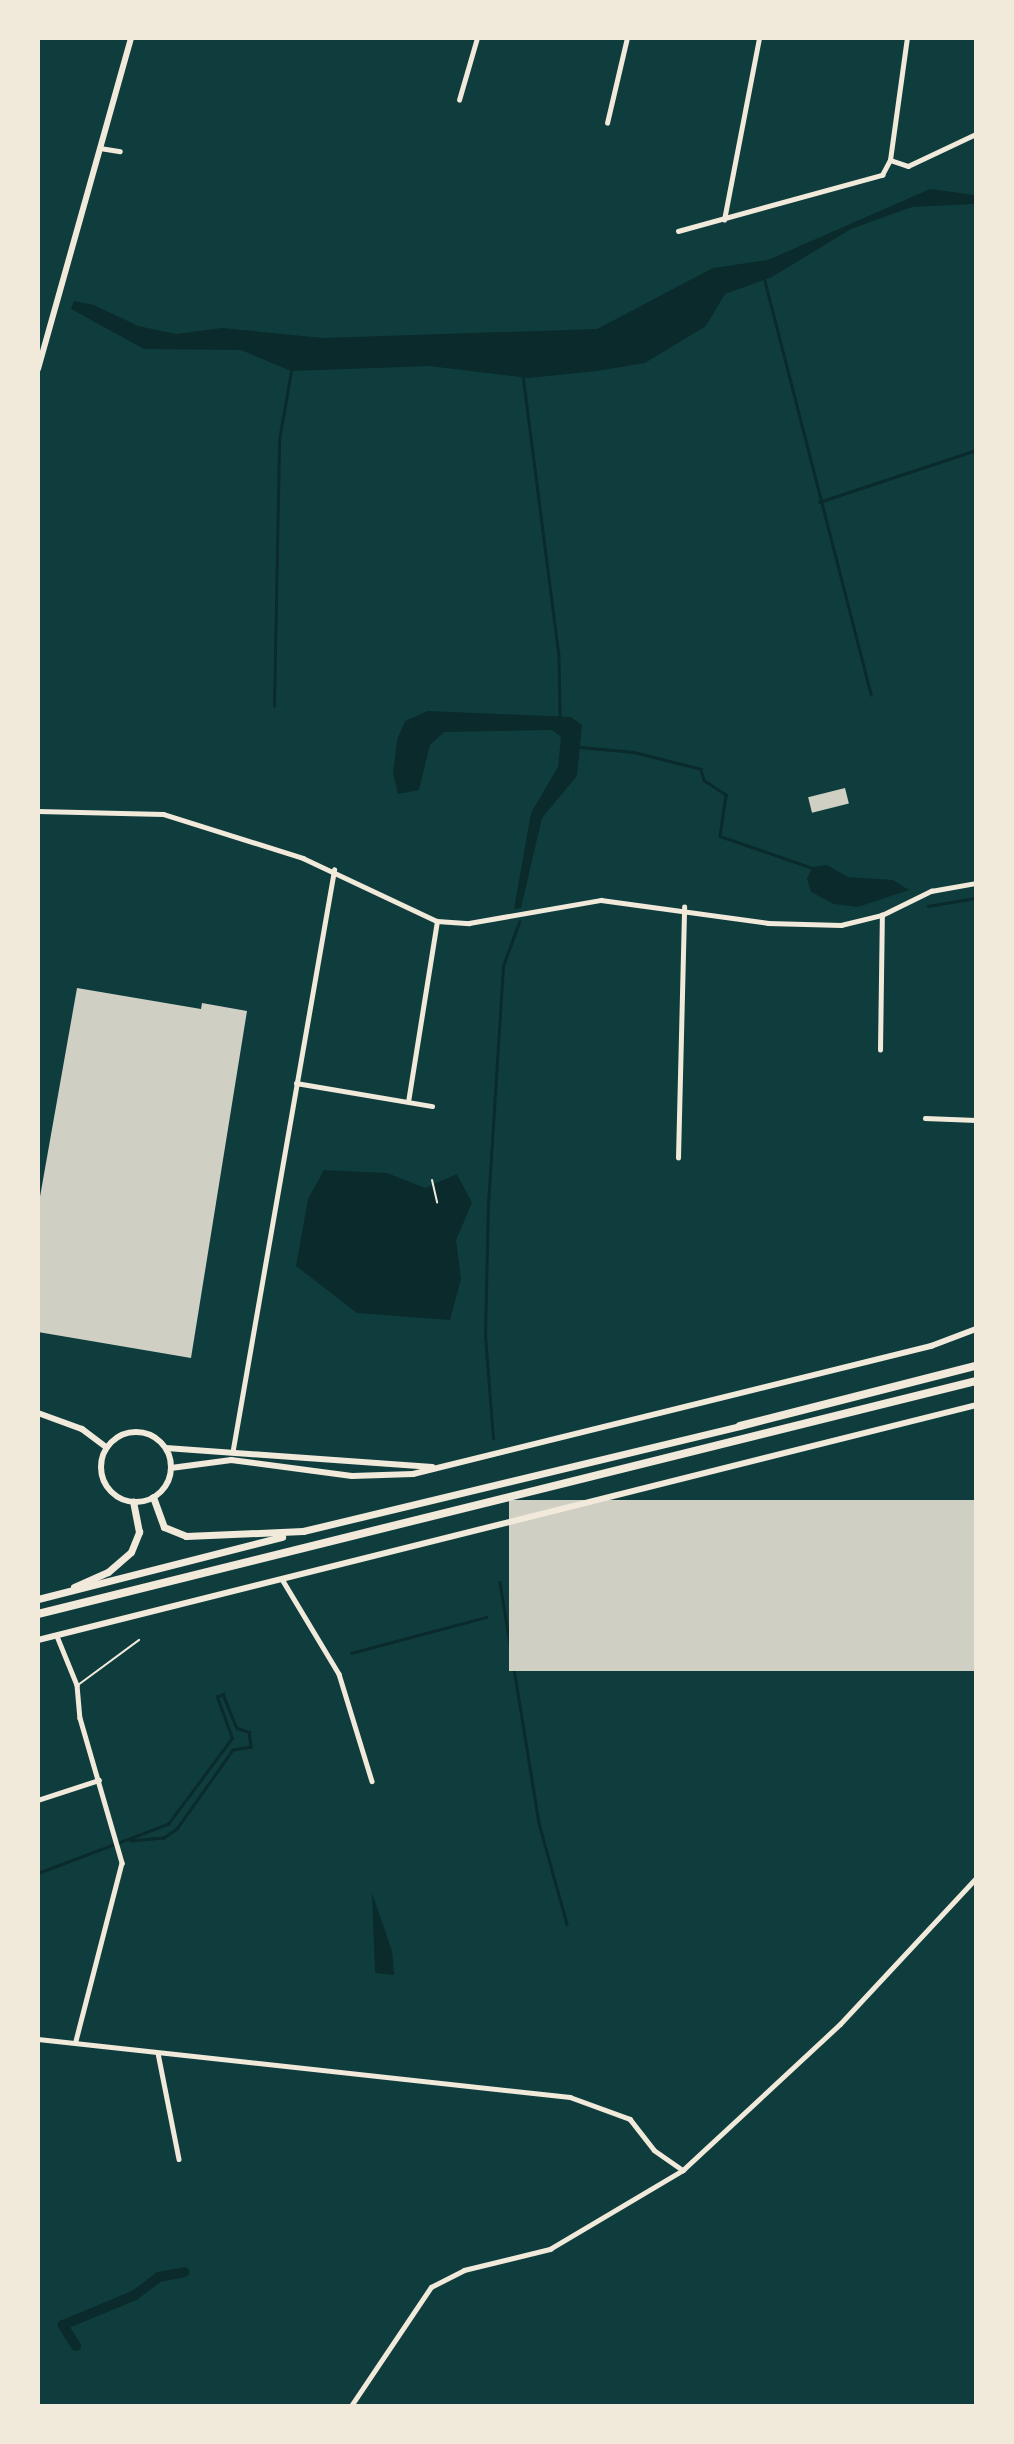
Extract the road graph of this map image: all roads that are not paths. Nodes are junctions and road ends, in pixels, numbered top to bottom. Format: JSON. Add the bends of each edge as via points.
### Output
{"nodes":[{"id":1,"x":131,"y":38,"type":"edge"},
{"id":2,"x":477,"y":38,"type":"edge"},
{"id":3,"x":627,"y":38,"type":"edge"},
{"id":4,"x":759,"y":38,"type":"edge"},
{"id":5,"x":906,"y":38,"type":"edge"},
{"id":6,"x":459,"y":100,"type":"dead end"},
{"id":7,"x":607,"y":123,"type":"dead end"},
{"id":8,"x":975,"y":134,"type":"edge"},
{"id":9,"x":100,"y":148,"type":"junction"},
{"id":10,"x":120,"y":151,"type":"dead end"},
{"id":11,"x":890,"y":160,"type":"junction"},
{"id":12,"x":724,"y":220,"type":"junction"},
{"id":13,"x":678,"y":231,"type":"dead end"},
{"id":14,"x":38,"y":369,"type":"edge"},
{"id":15,"x":38,"y":811,"type":"edge"},
{"id":16,"x":334,"y":870,"type":"junction"},
{"id":17,"x":975,"y":883,"type":"edge"},
{"id":18,"x":684,"y":907,"type":"junction"},
{"id":19,"x":882,"y":915,"type":"junction"},
{"id":20,"x":437,"y":921,"type":"junction"},
{"id":21,"x":880,"y":1050,"type":"dead end"},
{"id":22,"x":296,"y":1083,"type":"junction"},
{"id":23,"x":408,"y":1102,"type":"junction"},
{"id":24,"x":432,"y":1106,"type":"dead end"},
{"id":25,"x":925,"y":1118,"type":"dead end"},
{"id":26,"x":975,"y":1120,"type":"edge"},
{"id":27,"x":678,"y":1158,"type":"dead end"},
{"id":28,"x":975,"y":1329,"type":"edge"},
{"id":29,"x":975,"y":1366,"type":"edge"},
{"id":30,"x":975,"y":1381,"type":"edge"},
{"id":31,"x":975,"y":1405,"type":"edge"},
{"id":32,"x":38,"y":1413,"type":"edge"},
{"id":33,"x":740,"y":1426,"type":"joint"},
{"id":34,"x":107,"y":1448,"type":"junction"},
{"id":35,"x":166,"y":1448,"type":"junction"},
{"id":36,"x":233,"y":1449,"type":"junction"},
{"id":37,"x":171,"y":1468,"type":"junction"},
{"id":38,"x":438,"y":1468,"type":"junction"},
{"id":39,"x":153,"y":1497,"type":"junction"},
{"id":40,"x":133,"y":1502,"type":"junction"},
{"id":41,"x":303,"y":1531,"type":"junction"},
{"id":42,"x":282,"y":1580,"type":"junction"},
{"id":43,"x":57,"y":1594,"type":"junction"},
{"id":44,"x":38,"y":1599,"type":"edge"},
{"id":45,"x":38,"y":1614,"type":"edge"},
{"id":46,"x":57,"y":1636,"type":"junction"},
{"id":47,"x":38,"y":1640,"type":"edge"},
{"id":48,"x":139,"y":1640,"type":"dead end"},
{"id":49,"x":77,"y":1685,"type":"junction"},
{"id":50,"x":99,"y":1780,"type":"junction"},
{"id":51,"x":372,"y":1781,"type":"dead end"},
{"id":52,"x":38,"y":1800,"type":"edge"},
{"id":53,"x":975,"y":1878,"type":"edge"},
{"id":54,"x":38,"y":2039,"type":"edge"},
{"id":55,"x":76,"y":2041,"type":"junction"},
{"id":56,"x":158,"y":2053,"type":"junction"},
{"id":57,"x":179,"y":2159,"type":"dead end"},
{"id":58,"x":683,"y":2170,"type":"junction"},
{"id":59,"x":351,"y":2406,"type":"edge"}],
"edges":[{"from":1,"to":9,"type":"main road"},
{"from":2,"to":6,"type":"street"},
{"from":3,"to":7,"type":"street"},
{"from":4,"to":12,"type":"street"},
{"from":5,"to":11,"type":"street"},
{"from":8,"to":11,"type":"street","via":[[908,166]]},
{"from":9,"to":10,"type":"street"},
{"from":9,"to":14,"type":"main road"},
{"from":11,"to":12,"type":"street","via":[[875,179]]},
{"from":12,"to":13,"type":"street"},
{"from":15,"to":16,"type":"street","via":[[163,814]]},
{"from":16,"to":20,"type":"street","via":[[409,913]]},
{"from":16,"to":22,"type":"street"},
{"from":17,"to":19,"type":"street","via":[[931,891]]},
{"from":18,"to":19,"type":"street","via":[[808,926]]},
{"from":18,"to":20,"type":"street","via":[[601,900],[469,923]]},
{"from":18,"to":27,"type":"street"},
{"from":19,"to":21,"type":"street"},
{"from":20,"to":23,"type":"street"},
{"from":22,"to":23,"type":"street"},
{"from":22,"to":36,"type":"street"},
{"from":23,"to":24,"type":"street"},
{"from":25,"to":26,"type":"street"},
{"from":28,"to":38,"type":"main road"},
{"from":29,"to":33,"type":"highway"},
{"from":30,"to":45,"type":"highway"},
{"from":31,"to":42,"type":"main road"},
{"from":32,"to":34,"type":"main road","via":[[82,1429]]},
{"from":33,"to":41,"type":"highway"},
{"from":34,"to":35,"type":"main road","via":[[134,1432]]},
{"from":34,"to":40,"type":"main road","via":[[101,1468],[105,1485]]},
{"from":35,"to":36,"type":"main road"},
{"from":35,"to":37,"type":"main road"},
{"from":36,"to":38,"type":"main road"},
{"from":37,"to":38,"type":"main road","via":[[231,1460],[365,1476]]},
{"from":37,"to":39,"type":"main road"},
{"from":39,"to":40,"type":"main road"},
{"from":39,"to":41,"type":"highway","via":[[164,1527],[186,1536]]},
{"from":40,"to":43,"type":"highway","via":[[139,1532],[131,1552],[108,1572]]},
{"from":41,"to":43,"type":"highway"},
{"from":42,"to":46,"type":"main road"},
{"from":42,"to":51,"type":"street","via":[[339,1674]]},
{"from":43,"to":44,"type":"highway"},
{"from":46,"to":47,"type":"main road"},
{"from":46,"to":49,"type":"street"},
{"from":48,"to":49,"type":"lane"},
{"from":49,"to":50,"type":"street"},
{"from":50,"to":52,"type":"street"},
{"from":50,"to":55,"type":"street","via":[[122,1863]]},
{"from":53,"to":58,"type":"street","via":[[840,2024]]},
{"from":54,"to":55,"type":"street"},
{"from":55,"to":56,"type":"street"},
{"from":56,"to":57,"type":"street"},
{"from":56,"to":58,"type":"street","via":[[570,2097],[630,2119],[654,2150]]},
{"from":58,"to":59,"type":"street","via":[[550,2249],[464,2270],[431,2287]]}]}
